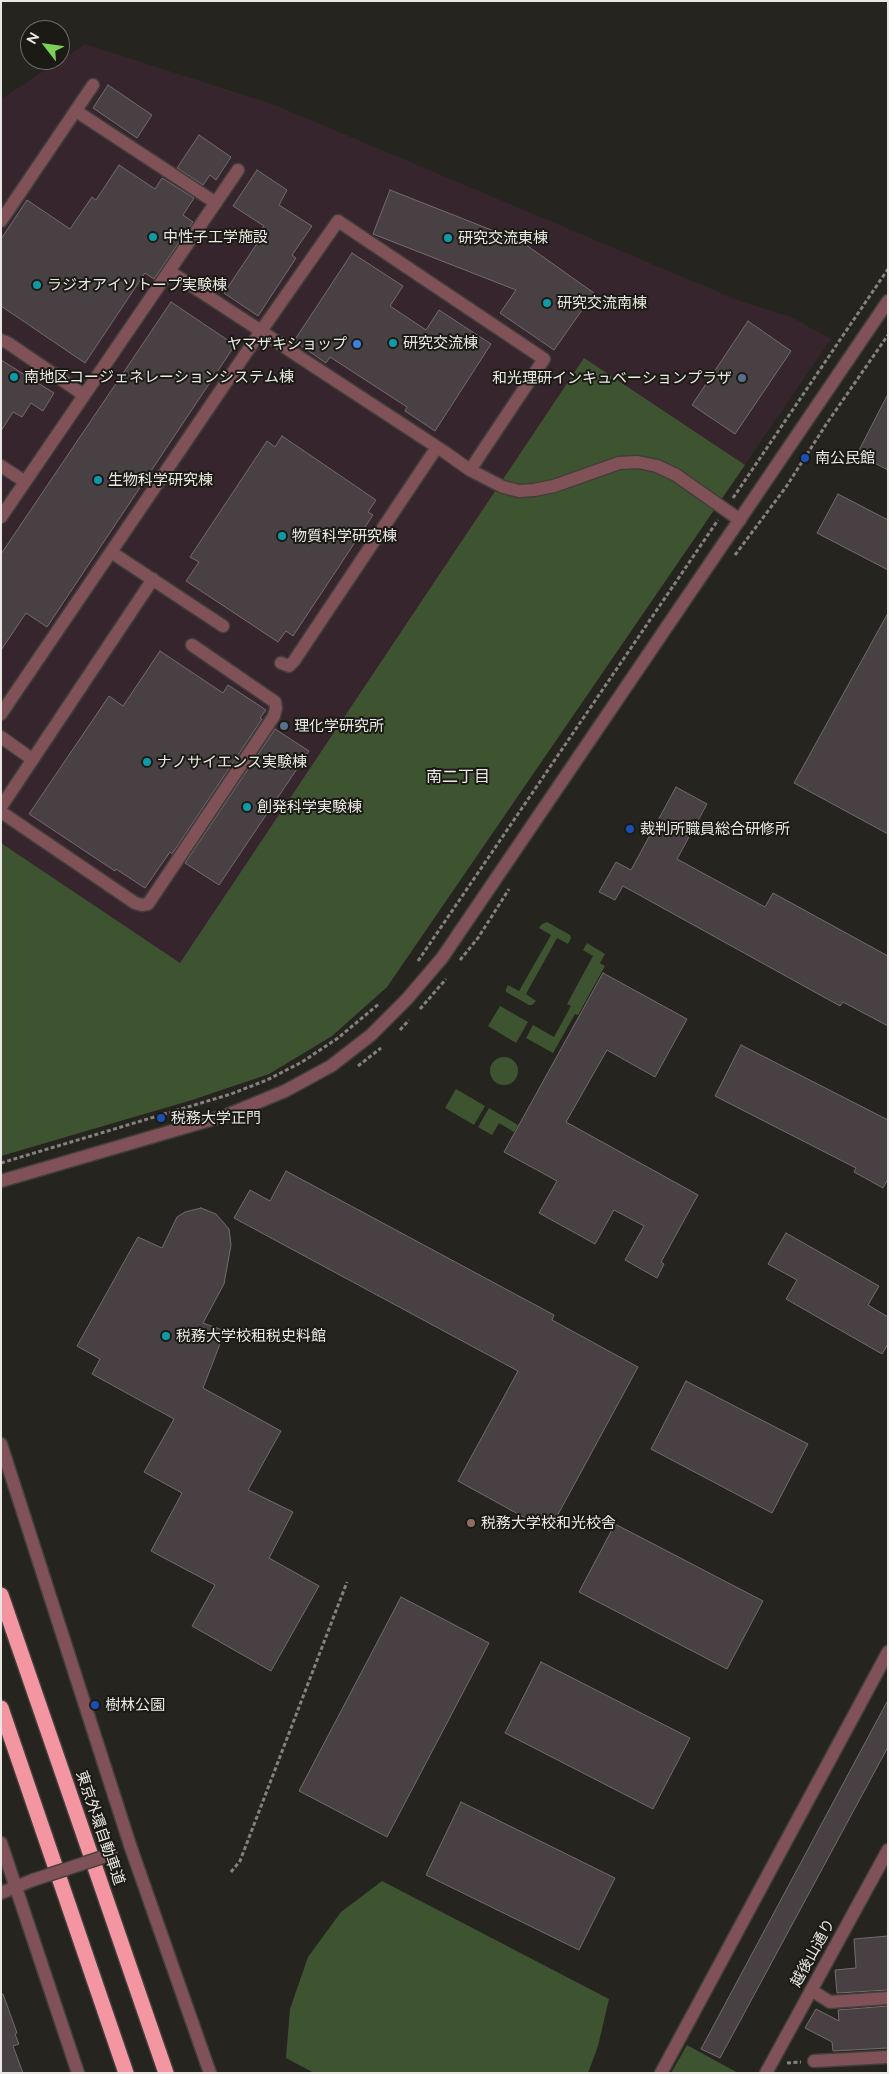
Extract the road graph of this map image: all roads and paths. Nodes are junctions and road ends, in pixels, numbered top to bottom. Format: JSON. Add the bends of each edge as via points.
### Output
{"nodes":[{"id":1,"x":93,"y":85,"type":"dead end"},
{"id":2,"x":76,"y":111,"type":"junction"},
{"id":3,"x":238,"y":170,"type":"dead end"},
{"id":4,"x":216,"y":203,"type":"junction"},
{"id":5,"x":1,"y":220,"type":"edge"},
{"id":6,"x":888,"y":269,"type":"edge"},
{"id":7,"x":169,"y":270,"type":"junction"},
{"id":8,"x":888,"y":301,"type":"edge"},
{"id":9,"x":261,"y":331,"type":"junction"},
{"id":10,"x":1,"y":340,"type":"edge"},
{"id":11,"x":84,"y":395,"type":"junction"},
{"id":12,"x":437,"y":447,"type":"junction"},
{"id":13,"x":1,"y":466,"type":"edge"},
{"id":14,"x":470,"y":470,"type":"junction"},
{"id":15,"x":24,"y":481,"type":"junction"},
{"id":16,"x":725,"y":509,"type":"junction"},
{"id":17,"x":1,"y":516,"type":"edge"},
{"id":18,"x":740,"y":520,"type":"junction"},
{"id":19,"x":111,"y":552,"type":"junction"},
{"id":20,"x":153,"y":579,"type":"junction"},
{"id":21,"x":223,"y":626,"type":"dead end"},
{"id":22,"x":192,"y":645,"type":"dead end"},
{"id":23,"x":281,"y":664,"type":"dead end"},
{"id":24,"x":1,"y":714,"type":"edge"},
{"id":25,"x":1,"y":737,"type":"edge"},
{"id":26,"x":32,"y":759,"type":"junction"},
{"id":27,"x":1,"y":807,"type":"edge"},
{"id":28,"x":1,"y":812,"type":"edge"},
{"id":29,"x":412,"y":968,"type":"dead end"},
{"id":30,"x":382,"y":1000,"type":"dead end"},
{"id":31,"x":1,"y":1163,"type":"edge"},
{"id":32,"x":1,"y":1181,"type":"edge"},
{"id":33,"x":1,"y":1444,"type":"edge"},
{"id":34,"x":347,"y":1582,"type":"dead end"},
{"id":35,"x":1,"y":1595,"type":"edge"},
{"id":36,"x":888,"y":1652,"type":"edge"},
{"id":37,"x":1,"y":1708,"type":"edge"},
{"id":38,"x":1,"y":1843,"type":"edge"},
{"id":39,"x":131,"y":1848,"type":"junction"},
{"id":40,"x":888,"y":1850,"type":"edge"},
{"id":41,"x":231,"y":1872,"type":"dead end"},
{"id":42,"x":15,"y":1886,"type":"junction"},
{"id":43,"x":1,"y":1893,"type":"edge"},
{"id":44,"x":811,"y":1990,"type":"junction"},
{"id":45,"x":888,"y":1998,"type":"edge"},
{"id":46,"x":775,"y":2057,"type":"junction"},
{"id":47,"x":888,"y":2057,"type":"edge"},
{"id":48,"x":814,"y":2061,"type":"joint"},
{"id":49,"x":78,"y":2073,"type":"edge"},
{"id":50,"x":126,"y":2073,"type":"edge"},
{"id":51,"x":166,"y":2073,"type":"edge"},
{"id":52,"x":210,"y":2073,"type":"edge"},
{"id":53,"x":661,"y":2073,"type":"edge"},
{"id":54,"x":766,"y":2073,"type":"edge"}],
"edges":[{"from":1,"to":2,"type":"street"},
{"from":2,"to":4,"type":"street"},
{"from":2,"to":5,"type":"street"},
{"from":3,"to":4,"type":"street"},
{"from":4,"to":7,"type":"street"},
{"from":6,"to":16,"type":"path"},
{"from":7,"to":9,"type":"street"},
{"from":7,"to":11,"type":"street"},
{"from":8,"to":18,"type":"street"},
{"from":9,"to":12,"type":"street"},
{"from":9,"to":14,"type":"street","via":[[338,221],[544,359]]},
{"from":9,"to":19,"type":"street"},
{"from":10,"to":11,"type":"street"},
{"from":11,"to":15,"type":"street"},
{"from":12,"to":14,"type":"street"},
{"from":12,"to":23,"type":"street","via":[[294,661],[289,666]]},
{"from":13,"to":15,"type":"street"},
{"from":14,"to":16,"type":"street","via":[[518,491],[534,490],[619,463],[638,462],[676,475]]},
{"from":15,"to":17,"type":"street"},
{"from":16,"to":18,"type":"street"},
{"from":16,"to":29,"type":"path"},
{"from":18,"to":32,"type":"street","via":[[442,958],[371,1035],[330,1066],[285,1091],[227,1115]]},
{"from":19,"to":20,"type":"street"},
{"from":19,"to":24,"type":"street"},
{"from":20,"to":21,"type":"street"},
{"from":20,"to":26,"type":"street"},
{"from":22,"to":28,"type":"street","via":[[275,702],[276,708],[274,716],[148,904],[135,903]]},
{"from":25,"to":26,"type":"street"},
{"from":26,"to":27,"type":"street"},
{"from":30,"to":31,"type":"path","via":[[338,1038],[267,1080],[231,1094]]},
{"from":33,"to":39,"type":"street"},
{"from":34,"to":41,"type":"path","via":[[240,1861]]},
{"from":35,"to":51,"type":"highway","name":"東京外環自動車道"},
{"from":36,"to":53,"type":"street"},
{"from":37,"to":50,"type":"highway"},
{"from":38,"to":42,"type":"street"},
{"from":39,"to":42,"type":"street","bridge":true},
{"from":39,"to":52,"type":"street"},
{"from":40,"to":44,"type":"street","name":"越後山通り"},
{"from":42,"to":43,"type":"street"},
{"from":42,"to":49,"type":"street"},
{"from":44,"to":45,"type":"street","via":[[830,2002]]},
{"from":44,"to":46,"type":"street","name":"越後山通り"},
{"from":46,"to":48,"type":"path","via":[[786,2063]]},
{"from":46,"to":54,"type":"street","name":"越後山通り"},
{"from":47,"to":48,"type":"street"}]}
